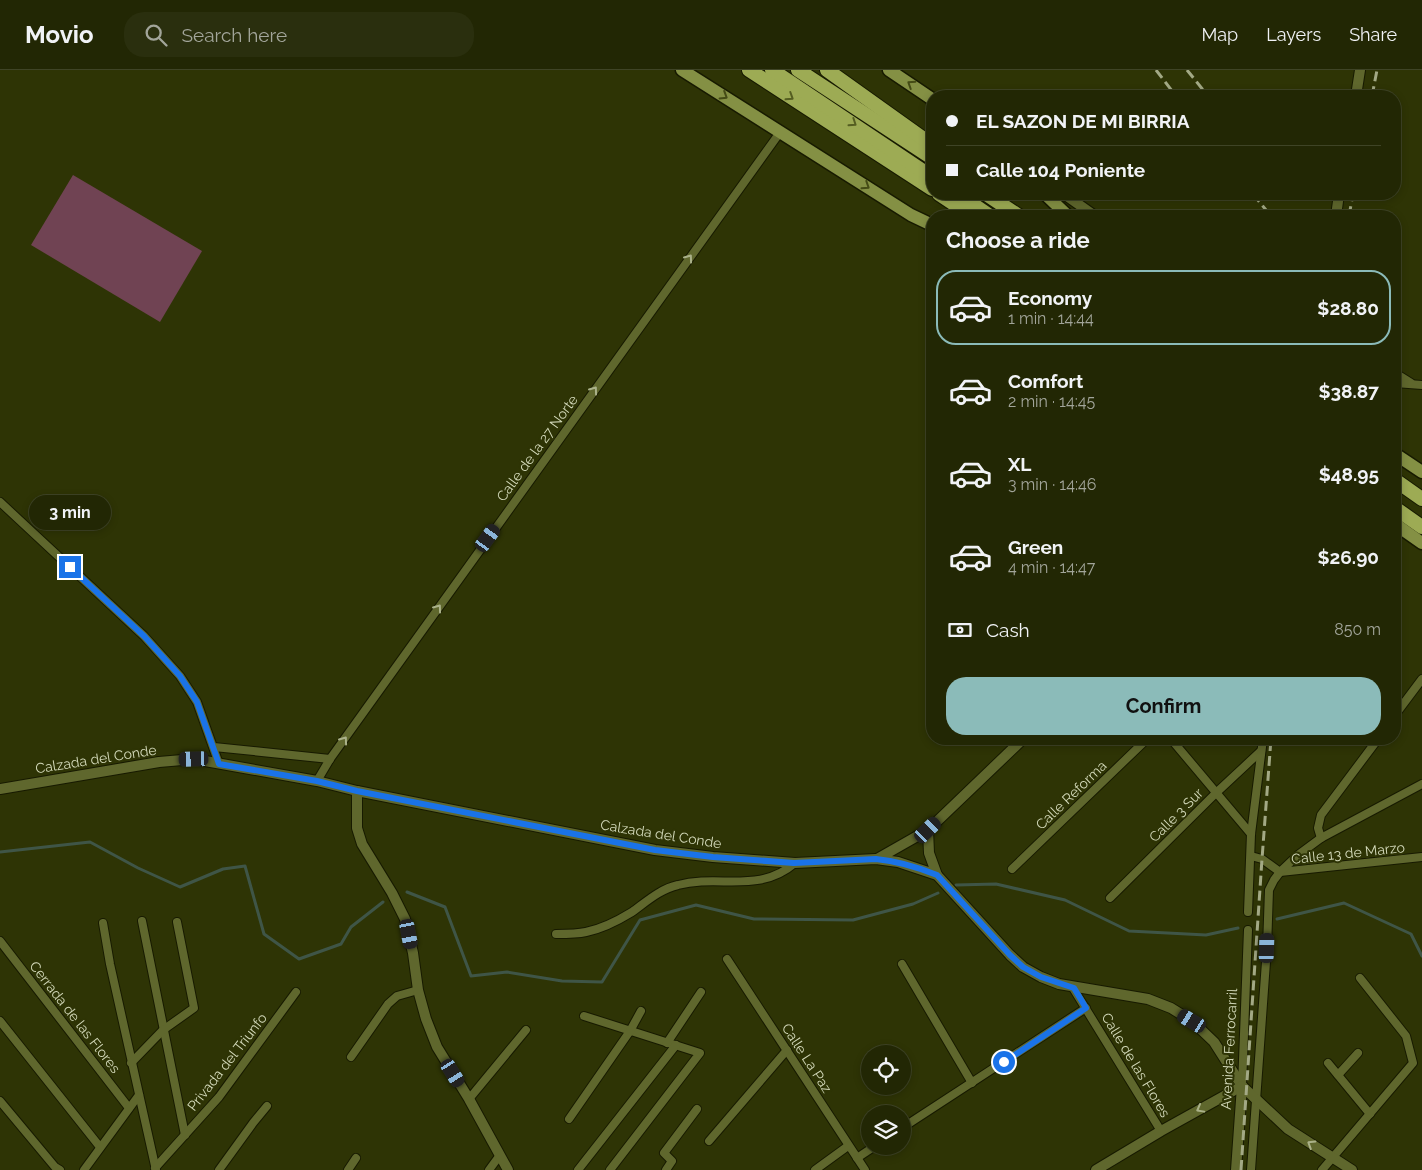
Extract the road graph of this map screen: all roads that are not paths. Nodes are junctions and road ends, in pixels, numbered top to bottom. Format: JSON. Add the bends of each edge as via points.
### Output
{"nodes":[{"id":1,"x":682,"y":70,"type":"edge"},
{"id":2,"x":749,"y":70,"type":"edge"},
{"id":3,"x":798,"y":70,"type":"edge"},
{"id":4,"x":808,"y":70,"type":"edge"},
{"id":5,"x":826,"y":70,"type":"edge"},
{"id":6,"x":889,"y":70,"type":"edge"},
{"id":7,"x":1360,"y":70,"type":"edge"},
{"id":8,"x":775,"y":72,"type":"edge"},
{"id":9,"x":1357,"y":90,"type":"edge"},
{"id":10,"x":926,"y":95,"type":"edge"},
{"id":11,"x":781,"y":132,"type":"junction"},
{"id":12,"x":926,"y":141,"type":"edge"},
{"id":13,"x":926,"y":147,"type":"edge"},
{"id":14,"x":926,"y":154,"type":"edge"},
{"id":15,"x":926,"y":173,"type":"edge"},
{"id":16,"x":926,"y":185,"type":"edge"},
{"id":17,"x":948,"y":200,"type":"edge"},
{"id":18,"x":967,"y":200,"type":"edge"},
{"id":19,"x":995,"y":200,"type":"edge"},
{"id":20,"x":1005,"y":200,"type":"edge"},
{"id":21,"x":1051,"y":200,"type":"edge"},
{"id":22,"x":1073,"y":200,"type":"edge"},
{"id":23,"x":963,"y":210,"type":"edge"},
{"id":24,"x":981,"y":210,"type":"edge"},
{"id":25,"x":1010,"y":210,"type":"edge"},
{"id":26,"x":1020,"y":210,"type":"edge"},
{"id":27,"x":1062,"y":210,"type":"edge"},
{"id":28,"x":1087,"y":210,"type":"edge"},
{"id":29,"x":911,"y":215,"type":"junction"},
{"id":30,"x":926,"y":222,"type":"edge"},
{"id":31,"x":926,"y":226,"type":"edge"},
{"id":32,"x":1401,"y":377,"type":"edge"},
{"id":33,"x":1401,"y":383,"type":"edge"},
{"id":34,"x":1413,"y":384,"type":"junction"},
{"id":35,"x":1422,"y":385,"type":"edge"},
{"id":36,"x":1401,"y":458,"type":"edge"},
{"id":37,"x":1422,"y":472,"type":"edge"},
{"id":38,"x":1401,"y":477,"type":"edge"},
{"id":39,"x":1401,"y":484,"type":"edge"},
{"id":40,"x":1422,"y":492,"type":"edge"},
{"id":41,"x":1422,"y":499,"type":"edge"},
{"id":42,"x":0,"y":502,"type":"edge"},
{"id":43,"x":1401,"y":504,"type":"edge"},
{"id":44,"x":1401,"y":512,"type":"edge"},
{"id":45,"x":1422,"y":519,"type":"edge"},
{"id":46,"x":1422,"y":527,"type":"edge"},
{"id":47,"x":1401,"y":528,"type":"edge"},
{"id":48,"x":1422,"y":543,"type":"edge"},
{"id":49,"x":1422,"y":679,"type":"edge"},
{"id":50,"x":1401,"y":707,"type":"edge"},
{"id":51,"x":1017,"y":745,"type":"edge"},
{"id":52,"x":1141,"y":745,"type":"edge"},
{"id":53,"x":1176,"y":745,"type":"edge"},
{"id":54,"x":1262,"y":745,"type":"edge"},
{"id":55,"x":1374,"y":745,"type":"edge"},
{"id":56,"x":214,"y":747,"type":"junction"},
{"id":57,"x":1261,"y":751,"type":"junction"},
{"id":58,"x":330,"y":759,"type":"junction"},
{"id":59,"x":219,"y":764,"type":"junction"},
{"id":60,"x":317,"y":781,"type":"junction"},
{"id":61,"x":1422,"y":784,"type":"edge"},
{"id":62,"x":0,"y":789,"type":"edge"},
{"id":63,"x":357,"y":791,"type":"junction"},
{"id":64,"x":1217,"y":792,"type":"junction"},
{"id":65,"x":928,"y":830,"type":"junction"},
{"id":66,"x":1251,"y":834,"type":"junction"},
{"id":67,"x":1321,"y":838,"type":"junction"},
{"id":68,"x":1251,"y":856,"type":"junction"},
{"id":69,"x":1422,"y":858,"type":"edge"},
{"id":70,"x":876,"y":859,"type":"junction"},
{"id":71,"x":794,"y":863,"type":"junction"},
{"id":72,"x":1012,"y":869,"type":"dead end"},
{"id":73,"x":1280,"y":872,"type":"junction"},
{"id":74,"x":937,"y":875,"type":"junction"},
{"id":75,"x":1110,"y":898,"type":"dead end"},
{"id":76,"x":1248,"y":912,"type":"dead end"},
{"id":77,"x":142,"y":921,"type":"dead end"},
{"id":78,"x":177,"y":922,"type":"dead end"},
{"id":79,"x":103,"y":923,"type":"dead end"},
{"id":80,"x":1248,"y":930,"type":"dead end"},
{"id":81,"x":556,"y":934,"type":"dead end"},
{"id":82,"x":0,"y":941,"type":"edge"},
{"id":83,"x":727,"y":960,"type":"dead end"},
{"id":84,"x":902,"y":964,"type":"dead end"},
{"id":85,"x":1360,"y":978,"type":"dead end"},
{"id":86,"x":1074,"y":988,"type":"junction"},
{"id":87,"x":418,"y":990,"type":"junction"},
{"id":88,"x":296,"y":992,"type":"dead end"},
{"id":89,"x":701,"y":992,"type":"dead end"},
{"id":90,"x":1086,"y":1008,"type":"junction"},
{"id":91,"x":641,"y":1011,"type":"dead end"},
{"id":92,"x":584,"y":1016,"type":"dead end"},
{"id":93,"x":0,"y":1021,"type":"edge"},
{"id":94,"x":163,"y":1030,"type":"junction"},
{"id":95,"x":526,"y":1030,"type":"dead end"},
{"id":96,"x":630,"y":1031,"type":"junction"},
{"id":97,"x":667,"y":1043,"type":"junction"},
{"id":98,"x":676,"y":1045,"type":"junction"},
{"id":99,"x":787,"y":1050,"type":"junction"},
{"id":100,"x":1358,"y":1053,"type":"dead end"},
{"id":101,"x":351,"y":1057,"type":"dead end"},
{"id":102,"x":132,"y":1063,"type":"junction"},
{"id":103,"x":1328,"y":1063,"type":"dead end"},
{"id":104,"x":1338,"y":1075,"type":"junction"},
{"id":105,"x":972,"y":1083,"type":"junction"},
{"id":106,"x":1242,"y":1086,"type":"junction"},
{"id":107,"x":139,"y":1095,"type":"junction"},
{"id":108,"x":469,"y":1099,"type":"junction"},
{"id":109,"x":1256,"y":1099,"type":"junction"},
{"id":110,"x":0,"y":1101,"type":"edge"},
{"id":111,"x":267,"y":1106,"type":"dead end"},
{"id":112,"x":129,"y":1108,"type":"junction"},
{"id":113,"x":697,"y":1109,"type":"dead end"},
{"id":114,"x":1370,"y":1114,"type":"junction"},
{"id":115,"x":569,"y":1119,"type":"dead end"},
{"id":116,"x":911,"y":1122,"type":"edge"},
{"id":117,"x":1161,"y":1131,"type":"junction"},
{"id":118,"x":185,"y":1135,"type":"junction"},
{"id":119,"x":709,"y":1141,"type":"dead end"},
{"id":120,"x":848,"y":1146,"type":"junction"},
{"id":121,"x":100,"y":1147,"type":"junction"},
{"id":122,"x":500,"y":1155,"type":"junction"},
{"id":123,"x":862,"y":1155,"type":"edge"},
{"id":124,"x":1333,"y":1157,"type":"junction"},
{"id":125,"x":356,"y":1158,"type":"dead end"},
{"id":126,"x":857,"y":1158,"type":"junction"},
{"id":127,"x":155,"y":1169,"type":"edge"},
{"id":128,"x":60,"y":1170,"type":"edge"},
{"id":129,"x":84,"y":1170,"type":"edge"},
{"id":130,"x":219,"y":1170,"type":"edge"},
{"id":131,"x":348,"y":1170,"type":"edge"},
{"id":132,"x":489,"y":1170,"type":"edge"},
{"id":133,"x":508,"y":1170,"type":"edge"},
{"id":134,"x":578,"y":1170,"type":"edge"},
{"id":135,"x":610,"y":1170,"type":"edge"},
{"id":136,"x":666,"y":1170,"type":"edge"},
{"id":137,"x":815,"y":1170,"type":"edge"},
{"id":138,"x":865,"y":1170,"type":"edge"},
{"id":139,"x":1096,"y":1170,"type":"edge"},
{"id":140,"x":1236,"y":1170,"type":"edge"},
{"id":141,"x":1251,"y":1170,"type":"edge"},
{"id":142,"x":1322,"y":1170,"type":"edge"},
{"id":143,"x":1352,"y":1170,"type":"edge"}],
"edges":[{"from":1,"to":11,"type":"main road","one_way":true},
{"from":2,"to":16,"type":"highway","one_way":true},
{"from":3,"to":14,"type":"highway"},
{"from":4,"to":13,"type":"highway"},
{"from":5,"to":12,"type":"highway"},
{"from":10,"to":6,"type":"main road","one_way":true},
{"from":7,"to":9,"type":"street"},
{"from":8,"to":15,"type":"highway","one_way":true},
{"from":11,"to":29,"type":"main road","one_way":true},
{"from":58,"to":11,"type":"street","name":"Calle de la 27 Norte","one_way":true},
{"from":17,"to":23,"type":"highway"},
{"from":18,"to":24,"type":"highway"},
{"from":19,"to":25,"type":"highway"},
{"from":20,"to":26,"type":"highway"},
{"from":21,"to":27,"type":"main road"},
{"from":22,"to":28,"type":"street"},
{"from":29,"to":30,"type":"main road"},
{"from":29,"to":31,"type":"street"},
{"from":32,"to":34,"type":"street"},
{"from":33,"to":34,"type":"street"},
{"from":34,"to":35,"type":"street"},
{"from":36,"to":37,"type":"main road"},
{"from":38,"to":40,"type":"highway"},
{"from":39,"to":41,"type":"highway"},
{"from":42,"to":56,"type":"street","via":[[144,636],[180,676],[197,702]]},
{"from":43,"to":45,"type":"highway"},
{"from":44,"to":46,"type":"highway"},
{"from":47,"to":48,"type":"main road"},
{"from":49,"to":50,"type":"street"},
{"from":51,"to":65,"type":"street"},
{"from":52,"to":72,"type":"street","name":"Calle Reforma"},
{"from":53,"to":64,"type":"street"},
{"from":54,"to":57,"type":"street"},
{"from":55,"to":67,"type":"street","via":[[1321,815],[1318,821]]},
{"from":56,"to":58,"type":"street"},
{"from":56,"to":59,"type":"street"},
{"from":57,"to":64,"type":"street","name":"Calle 3 Sur"},
{"from":57,"to":66,"type":"street"},
{"from":58,"to":60,"type":"street","name":"Calle de la 27 Norte"},
{"from":59,"to":60,"type":"street","name":"Calzada del Conde"},
{"from":59,"to":62,"type":"street","name":"Calzada del Conde","via":[[194,759],[159,762]]},
{"from":60,"to":63,"type":"street","name":"Calzada del Conde"},
{"from":61,"to":67,"type":"street"},
{"from":63,"to":71,"type":"street","name":"Calzada del Conde","via":[[655,850]]},
{"from":63,"to":87,"type":"street","via":[[357,828],[362,844],[405,919]]},
{"from":64,"to":66,"type":"street"},
{"from":64,"to":75,"type":"street","name":"Calle 3 Sur"},
{"from":65,"to":70,"type":"street"},
{"from":65,"to":74,"type":"street","via":[[929,853]]},
{"from":66,"to":68,"type":"street"},
{"from":67,"to":73,"type":"street"},
{"from":68,"to":73,"type":"street","name":"Calle 13 de Marzo","via":[[1262,859]]},
{"from":68,"to":76,"type":"street"},
{"from":69,"to":73,"type":"street","name":"Calle 13 de Marzo"},
{"from":70,"to":71,"type":"street","name":"Calzada del Conde"},
{"from":70,"to":74,"type":"street","name":"Calzada del Conde","via":[[898,862]]},
{"from":71,"to":81,"type":"street","via":[[771,877],[751,882],[699,881],[676,885],[630,913],[588,932]]},
{"from":73,"to":109,"type":"street","via":[[1269,890]]},
{"from":74,"to":86,"type":"street","name":"Calzada del Conde","via":[[1023,967]]},
{"from":77,"to":94,"type":"street"},
{"from":78,"to":94,"type":"street","via":[[194,1008]]},
{"from":79,"to":102,"type":"street"},
{"from":80,"to":106,"type":"street","name":"Avenida Ferrocarril"},
{"from":82,"to":112,"type":"street","name":"Cerrada de las Flores"},
{"from":83,"to":99,"type":"street","name":"Calle La Paz"},
{"from":84,"to":105,"type":"street"},
{"from":85,"to":114,"type":"street","via":[[1406,1036],[1413,1063]]},
{"from":86,"to":90,"type":"street","name":"Calle de las Flores"},
{"from":86,"to":106,"type":"street","name":"Calzada del Conde","via":[[1148,999],[1171,1008],[1192,1021],[1214,1042]]},
{"from":87,"to":101,"type":"street","via":[[397,996],[388,1004]]},
{"from":87,"to":108,"type":"street","via":[[437,1047]]},
{"from":88,"to":118,"type":"street","name":"Privada del Triunfo","via":[[219,1097]]},
{"from":89,"to":97,"type":"street"},
{"from":90,"to":105,"type":"street"},
{"from":90,"to":117,"type":"street","name":"Calle de las Flores"},
{"from":91,"to":96,"type":"street"},
{"from":92,"to":96,"type":"street"},
{"from":93,"to":121,"type":"street"},
{"from":94,"to":102,"type":"street"},
{"from":94,"to":118,"type":"street"},
{"from":95,"to":108,"type":"street"},
{"from":96,"to":97,"type":"street"},
{"from":96,"to":115,"type":"street"},
{"from":97,"to":98,"type":"street"},
{"from":98,"to":134,"type":"street"},
{"from":98,"to":135,"type":"street","via":[[700,1053]]},
{"from":99,"to":119,"type":"street"},
{"from":99,"to":120,"type":"street","name":"Calle La Paz"},
{"from":100,"to":104,"type":"street"},
{"from":102,"to":107,"type":"street"},
{"from":103,"to":104,"type":"street"},
{"from":104,"to":114,"type":"street"},
{"from":105,"to":116,"type":"street"},
{"from":106,"to":109,"type":"street","name":"Calzada del Conde"},
{"from":106,"to":117,"type":"street","one_way":true},
{"from":106,"to":140,"type":"street","name":"Avenida Ferrocarril"},
{"from":107,"to":112,"type":"street"},
{"from":107,"to":127,"type":"street"},
{"from":108,"to":122,"type":"street"},
{"from":124,"to":109,"type":"street","name":"Calzada del Conde","one_way":true,"via":[[1288,1129]]},
{"from":109,"to":141,"type":"street"},
{"from":110,"to":128,"type":"street"},
{"from":111,"to":130,"type":"street"},
{"from":112,"to":121,"type":"street"},
{"from":113,"to":136,"type":"street","via":[[664,1153],[672,1161]]},
{"from":114,"to":124,"type":"street"},
{"from":117,"to":139,"type":"street"},
{"from":118,"to":127,"type":"street","name":"Privada del Triunfo"},
{"from":120,"to":126,"type":"street","name":"Calle La Paz"},
{"from":120,"to":137,"type":"street"},
{"from":121,"to":129,"type":"street"},
{"from":122,"to":132,"type":"street"},
{"from":122,"to":133,"type":"street"},
{"from":123,"to":126,"type":"street"},
{"from":124,"to":142,"type":"street"},
{"from":124,"to":143,"type":"street","name":"Calzada del Conde"},
{"from":125,"to":131,"type":"street"},
{"from":126,"to":138,"type":"street","name":"Calle La Paz"}]}
